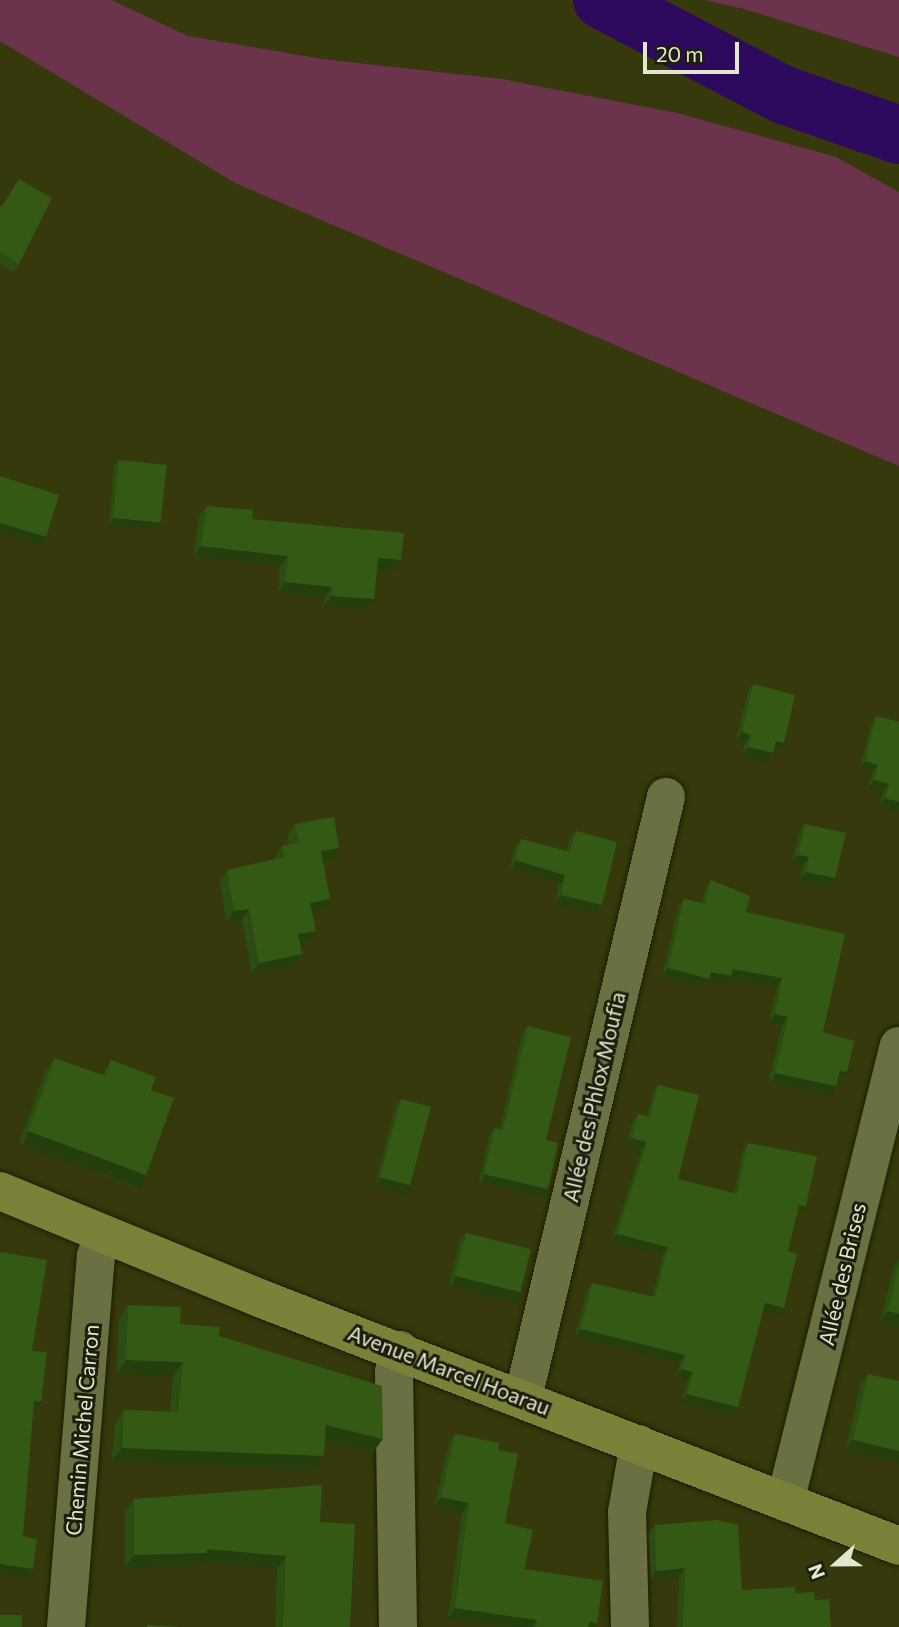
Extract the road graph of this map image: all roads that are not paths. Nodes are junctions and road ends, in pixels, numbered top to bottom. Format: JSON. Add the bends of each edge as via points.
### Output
{"nodes":[{"id":1,"x":666,"y":797,"type":"dead end"},
{"id":2,"x":899,"y":1046,"type":"edge"},
{"id":3,"x":0,"y":1191,"type":"edge"},
{"id":4,"x":103,"y":1235,"type":"junction"},
{"id":5,"x":400,"y":1350,"type":"junction"},
{"id":6,"x":523,"y":1398,"type":"junction"},
{"id":7,"x":639,"y":1444,"type":"junction"},
{"id":8,"x":786,"y":1502,"type":"junction"},
{"id":9,"x":899,"y":1546,"type":"edge"},
{"id":10,"x":66,"y":1627,"type":"edge"},
{"id":11,"x":398,"y":1627,"type":"edge"},
{"id":12,"x":630,"y":1627,"type":"edge"}],
"edges":[{"from":1,"to":6,"type":"street","name":"Allée des Phlox Moufia"},
{"from":2,"to":8,"type":"street","name":"Allée des Brises"},
{"from":3,"to":4,"type":"main road","name":"Avenue Marcel Hoarau"},
{"from":4,"to":5,"type":"main road","name":"Avenue Marcel Hoarau"},
{"from":4,"to":10,"type":"street","name":"Chemin Michel Carron","via":[[96,1256]]},
{"from":5,"to":6,"type":"main road","name":"Avenue Marcel Hoarau"},
{"from":5,"to":11,"type":"street","via":[[394,1372]]},
{"from":6,"to":7,"type":"main road","name":"Avenue Marcel Hoarau"},
{"from":7,"to":8,"type":"main road","name":"Avenue Marcel Hoarau"},
{"from":7,"to":12,"type":"street","via":[[627,1512]]},
{"from":8,"to":9,"type":"main road","name":"Avenue Marcel Hoarau"}]}
